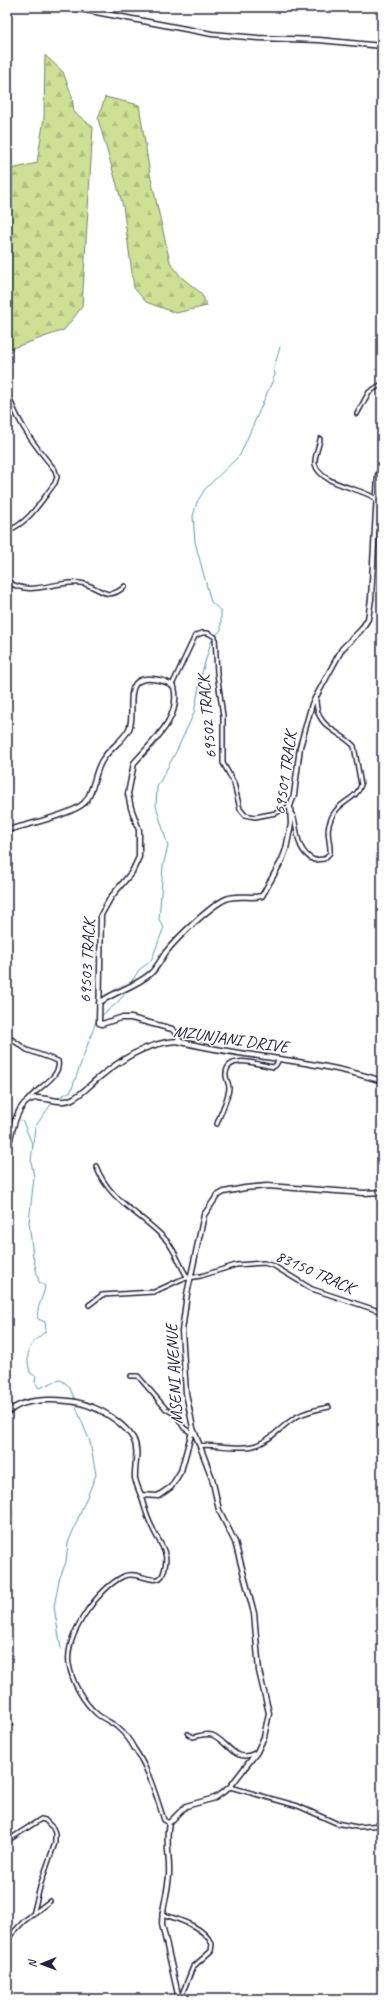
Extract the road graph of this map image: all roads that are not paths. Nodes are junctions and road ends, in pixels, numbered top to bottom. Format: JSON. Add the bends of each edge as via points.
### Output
{"nodes":[{"id":1,"x":68,"y":7,"type":"edge"},
{"id":2,"x":382,"y":46,"type":"edge"},
{"id":3,"x":382,"y":384,"type":"edge"},
{"id":4,"x":10,"y":399,"type":"dead end"},
{"id":5,"x":357,"y":414,"type":"dead end"},
{"id":6,"x":320,"y":439,"type":"dead end"},
{"id":7,"x":382,"y":465,"type":"edge"},
{"id":8,"x":376,"y":499,"type":"junction"},
{"id":9,"x":7,"y":530,"type":"edge"},
{"id":10,"x":7,"y":581,"type":"edge"},
{"id":11,"x":125,"y":586,"type":"dead end"},
{"id":12,"x":172,"y":685,"type":"junction"},
{"id":13,"x":316,"y":695,"type":"junction"},
{"id":14,"x":290,"y":806,"type":"junction"},
{"id":15,"x":290,"y":813,"type":"junction"},
{"id":16,"x":7,"y":830,"type":"edge"},
{"id":17,"x":99,"y":1003,"type":"junction"},
{"id":18,"x":7,"y":1036,"type":"edge"},
{"id":19,"x":177,"y":1041,"type":"junction"},
{"id":20,"x":279,"y":1058,"type":"junction"},
{"id":21,"x":382,"y":1081,"type":"edge"},
{"id":22,"x":27,"y":1101,"type":"junction"},
{"id":23,"x":218,"y":1124,"type":"dead end"},
{"id":24,"x":7,"y":1152,"type":"edge"},
{"id":25,"x":96,"y":1166,"type":"dead end"},
{"id":26,"x":382,"y":1192,"type":"edge"},
{"id":27,"x":189,"y":1278,"type":"junction"},
{"id":28,"x":88,"y":1305,"type":"dead end"},
{"id":29,"x":382,"y":1312,"type":"edge"},
{"id":30,"x":131,"y":1376,"type":"dead end"},
{"id":31,"x":329,"y":1408,"type":"dead end"},
{"id":32,"x":7,"y":1414,"type":"edge"},
{"id":33,"x":192,"y":1430,"type":"junction"},
{"id":34,"x":200,"y":1446,"type":"junction"},
{"id":35,"x":141,"y":1495,"type":"junction"},
{"id":36,"x":7,"y":1500,"type":"edge"},
{"id":37,"x":7,"y":1543,"type":"edge"},
{"id":38,"x":188,"y":1734,"type":"dead end"},
{"id":39,"x":257,"y":1752,"type":"junction"},
{"id":40,"x":230,"y":1787,"type":"junction"},
{"id":41,"x":169,"y":1823,"type":"junction"},
{"id":42,"x":382,"y":1825,"type":"edge"},
{"id":43,"x":7,"y":1841,"type":"edge"},
{"id":44,"x":50,"y":1901,"type":"dead end"},
{"id":45,"x":162,"y":1914,"type":"junction"},
{"id":46,"x":33,"y":1915,"type":"junction"},
{"id":47,"x":7,"y":1939,"type":"edge"},
{"id":48,"x":181,"y":1998,"type":"edge"}],
"edges":[{"from":1,"to":2,"type":"street","via":[[212,34]]},
{"from":3,"to":5,"type":"street","via":[[369,392]]},
{"from":4,"to":9,"type":"street","via":[[25,432],[55,470],[57,477],[27,519]]},
{"from":6,"to":8,"type":"street","via":[[315,463],[320,472],[334,481]]},
{"from":7,"to":8,"type":"street","name":"69501 TRACK","via":[[378,475]]},
{"from":8,"to":13,"type":"street","name":"69501 TRACK","via":[[368,619],[342,649]]},
{"from":10,"to":11,"type":"street","via":[[24,589],[81,583],[112,594],[118,593]]},
{"from":12,"to":14,"type":"street","name":"69502 TRACK","via":[[198,633],[208,633],[215,637],[224,723],[224,763],[234,783],[240,809],[245,815],[255,817],[276,813]]},
{"from":12,"to":16,"type":"street","via":[[145,679],[134,686],[131,696],[130,727],[102,759],[82,806]]},
{"from":12,"to":17,"type":"street","name":"69503 TRACK","via":[[175,689],[175,702],[170,719],[162,732],[134,763],[132,770],[128,794],[140,830],[139,857],[132,872],[111,897],[101,915]]},
{"from":13,"to":14,"type":"street","name":"69501 TRACK","via":[[306,721]]},
{"from":13,"to":15,"type":"street","via":[[318,715],[329,728],[354,746],[361,785],[356,794],[334,812],[328,830],[330,853],[323,860],[312,859],[303,851],[297,839],[294,817]]},
{"from":14,"to":15,"type":"street","name":"69501 TRACK"},
{"from":15,"to":17,"type":"street","name":"69501 TRACK","via":[[291,824],[286,849],[262,896],[236,896],[209,909],[173,944],[151,973]]},
{"from":17,"to":19,"type":"street","name":"69503 TRACK","via":[[100,1023],[107,1024],[120,1018],[131,1018],[172,1029],[178,1036]]},
{"from":18,"to":22,"type":"street","via":[[27,1050],[58,1061],[58,1069],[54,1075]]},
{"from":19,"to":20,"type":"street","name":"MZUNJANI DRIVE"},
{"from":19,"to":22,"type":"street","name":"MZUNJANI DRIVE","via":[[144,1047],[71,1100],[58,1101],[39,1097]]},
{"from":20,"to":21,"type":"street","name":"MZUNJANI DRIVE","via":[[341,1069]]},
{"from":20,"to":23,"type":"street","via":[[272,1067],[238,1061],[230,1064],[226,1071],[229,1089]]},
{"from":22,"to":24,"type":"street","via":[[21,1108]]},
{"from":25,"to":27,"type":"street","via":[[114,1196],[167,1241]]},
{"from":26,"to":27,"type":"street","name":"MSENI AVENUE","via":[[257,1186],[224,1192],[217,1196],[204,1215]]},
{"from":27,"to":28,"type":"street","name":"83150 TRACK","via":[[154,1292],[102,1295]]},
{"from":27,"to":29,"type":"street","name":"83150 TRACK","via":[[236,1265],[268,1264],[312,1289]]},
{"from":27,"to":33,"type":"street","name":"MSENI AVENUE","via":[[182,1331],[185,1381]]},
{"from":30,"to":33,"type":"street","via":[[138,1376],[166,1409],[176,1415],[184,1428]]},
{"from":31,"to":34,"type":"street","via":[[310,1411],[295,1418],[253,1446]]},
{"from":32,"to":35,"type":"street","via":[[19,1405],[39,1400],[82,1403],[103,1412],[125,1428],[134,1440],[137,1454],[135,1478]]},
{"from":33,"to":34,"type":"street"},
{"from":33,"to":35,"type":"street","name":"MSENI AVENUE","via":[[181,1471],[171,1487],[158,1496]]},
{"from":34,"to":39,"type":"street","via":[[212,1478],[219,1510],[235,1542],[254,1613],[259,1671],[269,1713],[264,1737]]},
{"from":35,"to":41,"type":"street","via":[[148,1519],[166,1556],[163,1574],[155,1580],[140,1575],[125,1576],[107,1588],[85,1614],[70,1647],[69,1662],[81,1696],[97,1714],[116,1726],[140,1755],[158,1797],[164,1820]]},
{"from":36,"to":37,"type":"street"},
{"from":38,"to":39,"type":"street","via":[[193,1737],[213,1736],[238,1755],[248,1756]]},
{"from":39,"to":40,"type":"street"},
{"from":40,"to":41,"type":"street","via":[[215,1798],[186,1806]]},
{"from":40,"to":42,"type":"street","via":[[298,1806],[336,1823],[357,1827]]},
{"from":41,"to":45,"type":"street","via":[[167,1847],[170,1873]]},
{"from":43,"to":46,"type":"street","via":[[41,1819],[47,1821],[55,1833],[55,1847],[41,1883]]},
{"from":44,"to":46,"type":"street"},
{"from":45,"to":48,"type":"street","via":[[163,1932]]},
{"from":45,"to":48,"type":"street","via":[[190,1924],[212,1944],[210,1951],[193,1967]]},
{"from":46,"to":47,"type":"street"}]}
